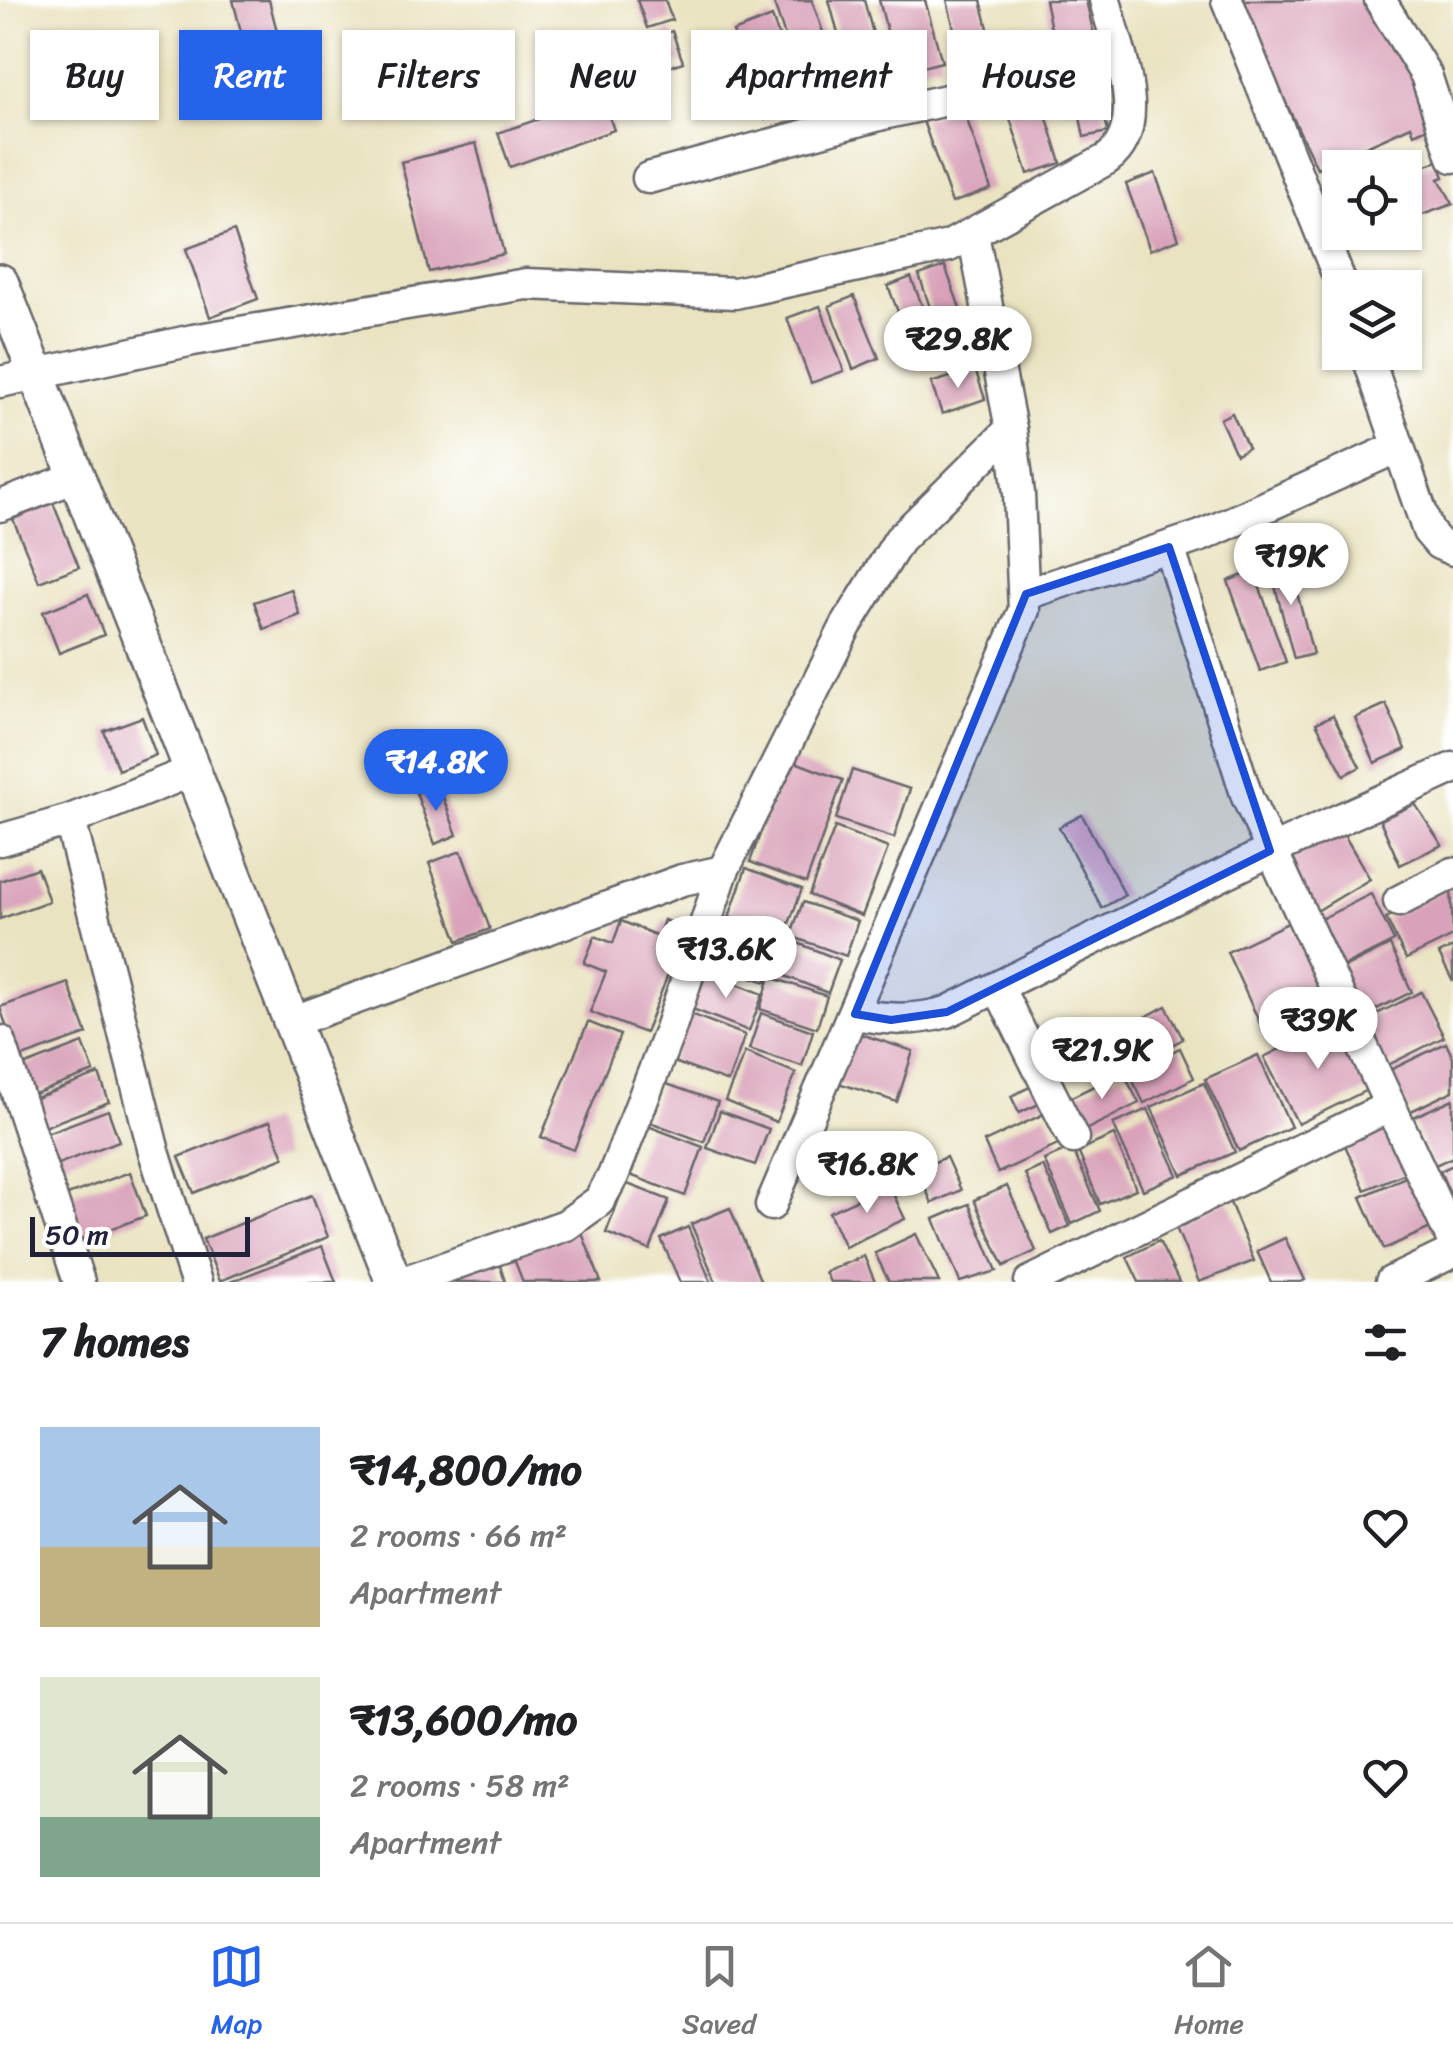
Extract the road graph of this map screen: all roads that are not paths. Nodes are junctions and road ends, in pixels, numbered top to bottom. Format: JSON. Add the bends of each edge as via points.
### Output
{"nodes":[{"id":1,"x":1105,"y":0,"type":"edge"},
{"id":2,"x":1227,"y":0,"type":"edge"},
{"id":3,"x":1380,"y":0,"type":"edge"},
{"id":4,"x":1120,"y":62,"type":"junction"},
{"id":5,"x":1453,"y":157,"type":"edge"},
{"id":6,"x":648,"y":178,"type":"dead end"},
{"id":7,"x":973,"y":234,"type":"junction"},
{"id":8,"x":1336,"y":270,"type":"edge"},
{"id":9,"x":0,"y":282,"type":"edge"},
{"id":10,"x":1372,"y":370,"type":"edge"},
{"id":11,"x":34,"y":372,"type":"junction"},
{"id":12,"x":0,"y":382,"type":"edge"},
{"id":13,"x":1011,"y":429,"type":"junction"},
{"id":14,"x":1398,"y":447,"type":"junction"},
{"id":15,"x":76,"y":476,"type":"junction"},
{"id":16,"x":0,"y":506,"type":"edge"},
{"id":17,"x":1169,"y":547,"type":"junction"},
{"id":18,"x":1453,"y":550,"type":"edge"},
{"id":19,"x":1026,"y":594,"type":"junction"},
{"id":20,"x":1453,"y":768,"type":"edge"},
{"id":21,"x":192,"y":771,"type":"junction"},
{"id":22,"x":70,"y":820,"type":"junction"},
{"id":23,"x":0,"y":840,"type":"edge"},
{"id":24,"x":1270,"y":851,"type":"junction"},
{"id":25,"x":723,"y":871,"type":"junction"},
{"id":26,"x":1453,"y":873,"type":"edge"},
{"id":27,"x":1399,"y":901,"type":"dead end"},
{"id":28,"x":998,"y":986,"type":"junction"},
{"id":29,"x":855,"y":1014,"type":"junction"},
{"id":30,"x":291,"y":1022,"type":"junction"},
{"id":31,"x":0,"y":1041,"type":"edge"},
{"id":32,"x":1390,"y":1106,"type":"junction"},
{"id":33,"x":1074,"y":1138,"type":"dead end"},
{"id":34,"x":771,"y":1205,"type":"dead end"},
{"id":35,"x":1453,"y":1240,"type":"edge"},
{"id":36,"x":1453,"y":1252,"type":"edge"},
{"id":37,"x":79,"y":1282,"type":"edge"},
{"id":38,"x":196,"y":1282,"type":"edge"},
{"id":39,"x":394,"y":1282,"type":"edge"},
{"id":40,"x":403,"y":1282,"type":"edge"},
{"id":41,"x":1030,"y":1282,"type":"edge"},
{"id":42,"x":1391,"y":1282,"type":"edge"}],
"edges":[{"from":1,"to":4,"type":"street"},
{"from":2,"to":8,"type":"street"},
{"from":3,"to":5,"type":"street","via":[[1426,75]]},
{"from":4,"to":6,"type":"street","via":[[883,114]]},
{"from":4,"to":7,"type":"street","via":[[1130,118],[1125,144]]},
{"from":7,"to":11,"type":"street","via":[[949,246],[736,293],[526,284]]},
{"from":7,"to":13,"type":"street"},
{"from":9,"to":11,"type":"street"},
{"from":10,"to":14,"type":"street"},
{"from":11,"to":12,"type":"street"},
{"from":11,"to":15,"type":"street"},
{"from":13,"to":19,"type":"street"},
{"from":13,"to":25,"type":"street","via":[[899,540],[846,626]]},
{"from":14,"to":17,"type":"street"},
{"from":14,"to":18,"type":"street","via":[[1428,531]]},
{"from":15,"to":16,"type":"street"},
{"from":15,"to":21,"type":"street"},
{"from":17,"to":19,"type":"street"},
{"from":17,"to":24,"type":"street","via":[[1234,766]]},
{"from":19,"to":29,"type":"street"},
{"from":20,"to":24,"type":"street"},
{"from":21,"to":22,"type":"street"},
{"from":21,"to":30,"type":"street"},
{"from":22,"to":23,"type":"street"},
{"from":22,"to":38,"type":"street","via":[[154,1152]]},
{"from":24,"to":28,"type":"street"},
{"from":24,"to":32,"type":"street"},
{"from":25,"to":30,"type":"street","via":[[682,880]]},
{"from":25,"to":40,"type":"street","via":[[669,1032],[599,1201],[566,1225]]},
{"from":26,"to":27,"type":"street"},
{"from":28,"to":29,"type":"street","via":[[922,1019]]},
{"from":28,"to":33,"type":"street"},
{"from":29,"to":34,"type":"street"},
{"from":30,"to":39,"type":"street"},
{"from":31,"to":37,"type":"street"},
{"from":32,"to":35,"type":"street"},
{"from":32,"to":41,"type":"street"},
{"from":36,"to":42,"type":"street"}]}
